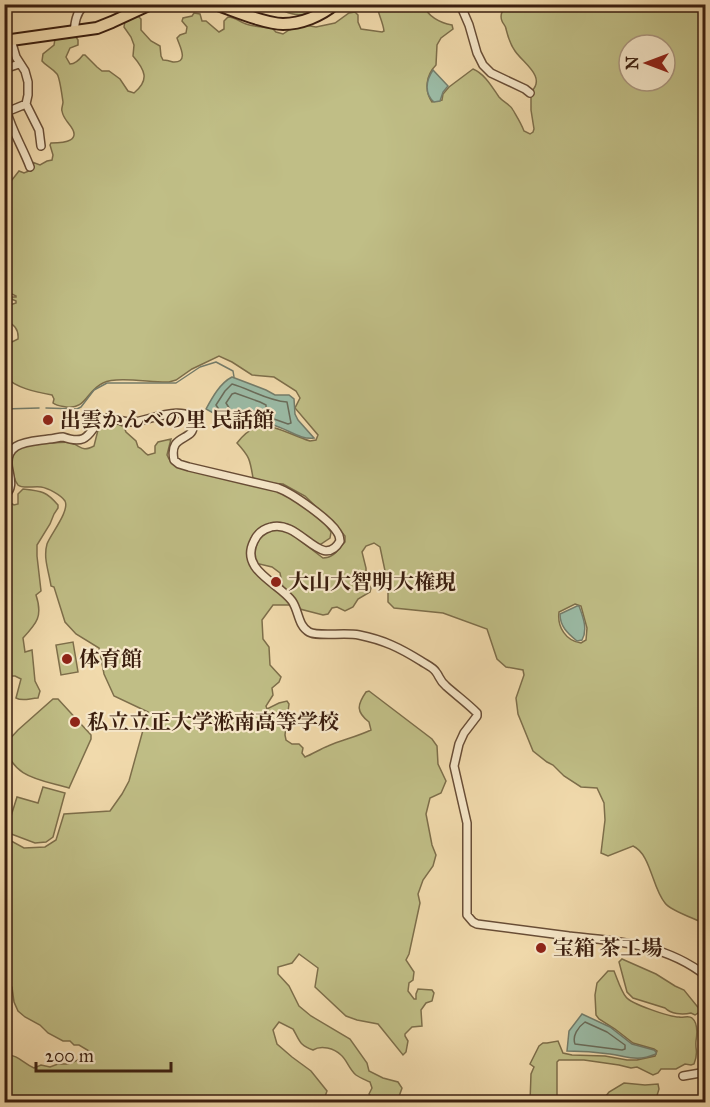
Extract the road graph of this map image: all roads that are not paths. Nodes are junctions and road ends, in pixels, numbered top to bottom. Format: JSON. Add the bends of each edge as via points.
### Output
{"nodes":[{"id":1,"x":93,"y":4,"type":"edge"},
{"id":2,"x":214,"y":4,"type":"edge"},
{"id":3,"x":335,"y":4,"type":"edge"},
{"id":4,"x":460,"y":4,"type":"edge"},
{"id":5,"x":147,"y":5,"type":"edge"},
{"id":6,"x":4,"y":24,"type":"edge"},
{"id":7,"x":74,"y":32,"type":"junction"},
{"id":8,"x":8,"y":41,"type":"edge"},
{"id":9,"x":20,"y":64,"type":"junction"},
{"id":10,"x":4,"y":69,"type":"edge"},
{"id":11,"x":530,"y":93,"type":"dead end"},
{"id":12,"x":26,"y":104,"type":"junction"},
{"id":13,"x":5,"y":114,"type":"edge"},
{"id":14,"x":41,"y":146,"type":"dead end"},
{"id":15,"x":30,"y":167,"type":"dead end"},
{"id":16,"x":4,"y":497,"type":"edge"},
{"id":17,"x":705,"y":976,"type":"edge"},
{"id":18,"x":705,"y":1072,"type":"edge"},
{"id":19,"x":683,"y":1076,"type":"dead end"}],
"edges":[{"from":1,"to":7,"type":"street","via":[[79,11]]},
{"from":2,"to":3,"type":"highway","via":[[283,24],[320,15]]},
{"from":4,"to":11,"type":"street","via":[[483,66]]},
{"from":5,"to":7,"type":"highway","via":[[97,28]]},
{"from":6,"to":8,"type":"street"},
{"from":7,"to":8,"type":"highway"},
{"from":8,"to":9,"type":"street"},
{"from":9,"to":10,"type":"street"},
{"from":9,"to":12,"type":"street","via":[[28,82]]},
{"from":12,"to":13,"type":"street"},
{"from":12,"to":14,"type":"street","via":[[39,130]]},
{"from":13,"to":15,"type":"street"},
{"from":16,"to":17,"type":"street","via":[[11,485],[8,455],[20,444],[57,437],[88,437],[105,418],[135,422],[178,413],[188,415],[193,428],[172,451],[179,464],[288,492],[338,532],[340,541],[329,552],[319,550],[282,526],[264,530],[253,542],[254,566],[290,599],[303,626],[318,635],[357,634],[399,648],[436,672],[440,681],[477,714],[459,744],[454,766],[467,823],[470,919],[477,924],[642,946],[677,958]]},
{"from":18,"to":19,"type":"street"}]}
